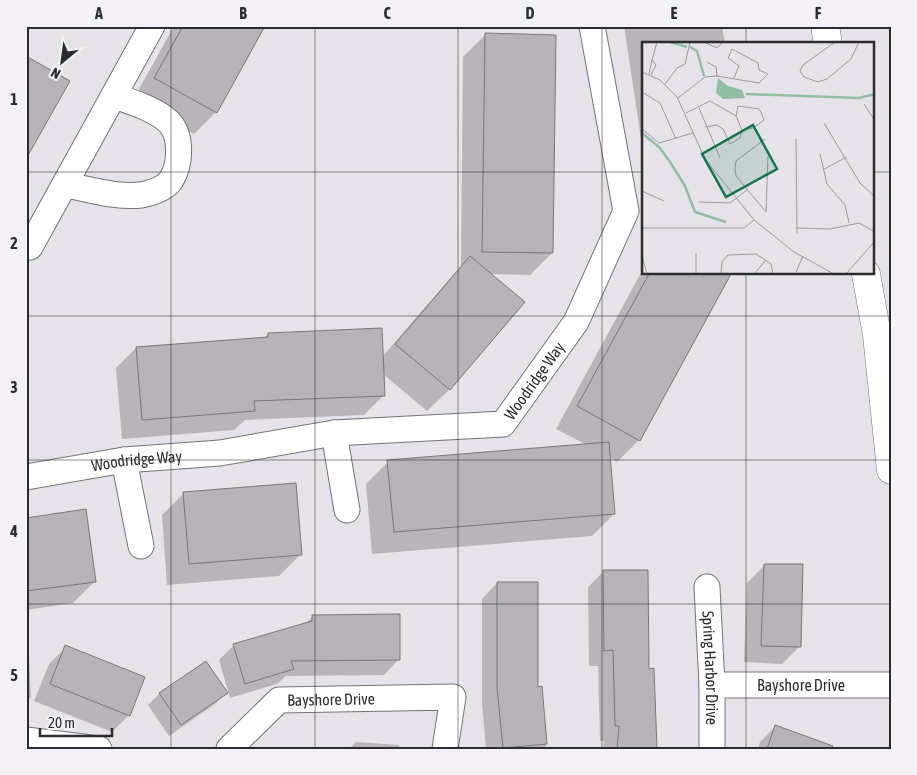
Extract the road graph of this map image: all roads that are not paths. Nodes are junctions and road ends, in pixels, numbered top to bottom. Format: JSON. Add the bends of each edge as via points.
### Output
{"nodes":[{"id":1,"x":152,"y":26,"type":"edge"},
{"id":2,"x":592,"y":26,"type":"edge"},
{"id":3,"x":825,"y":26,"type":"edge"},
{"id":4,"x":828,"y":42,"type":"edge"},
{"id":5,"x":114,"y":96,"type":"junction"},
{"id":6,"x":65,"y":185,"type":"junction"},
{"id":7,"x":30,"y":247,"type":"dead end"},
{"id":8,"x":866,"y":275,"type":"edge"},
{"id":9,"x":334,"y":433,"type":"junction"},
{"id":10,"x":124,"y":460,"type":"junction"},
{"id":11,"x":891,"y":470,"type":"edge"},
{"id":12,"x":26,"y":478,"type":"edge"},
{"id":13,"x":347,"y":510,"type":"dead end"},
{"id":14,"x":142,"y":546,"type":"dead end"},
{"id":15,"x":707,"y":587,"type":"dead end"},
{"id":16,"x":712,"y":684,"type":"junction"},
{"id":17,"x":891,"y":684,"type":"edge"},
{"id":18,"x":26,"y":740,"type":"edge"},
{"id":19,"x":99,"y":749,"type":"edge"},
{"id":20,"x":229,"y":749,"type":"edge"},
{"id":21,"x":445,"y":749,"type":"edge"},
{"id":22,"x":712,"y":749,"type":"edge"}],
"edges":[{"from":1,"to":5,"type":"street"},
{"from":2,"to":9,"type":"street","name":"Woodridge Way","via":[[626,211],[576,322],[503,424]]},
{"from":3,"to":4,"type":"main road"},
{"from":5,"to":6,"type":"street"},
{"from":5,"to":6,"type":"street","via":[[140,105],[168,122],[177,134],[177,165],[170,180],[160,189],[140,195]]},
{"from":6,"to":7,"type":"street"},
{"from":8,"to":11,"type":"main road","via":[[877,335]]},
{"from":9,"to":10,"type":"street","name":"Woodridge Way","via":[[220,453]]},
{"from":9,"to":13,"type":"street"},
{"from":10,"to":12,"type":"street","name":"Woodridge Way"},
{"from":10,"to":14,"type":"street"},
{"from":15,"to":16,"type":"street","name":"Spring Harbor Drive"},
{"from":16,"to":17,"type":"street","name":"Bayshore Drive"},
{"from":16,"to":22,"type":"street","name":"Spring Harbor Drive"},
{"from":18,"to":19,"type":"street"},
{"from":20,"to":21,"type":"street","name":"Bayshore Drive","via":[[279,700],[453,698]]}]}
